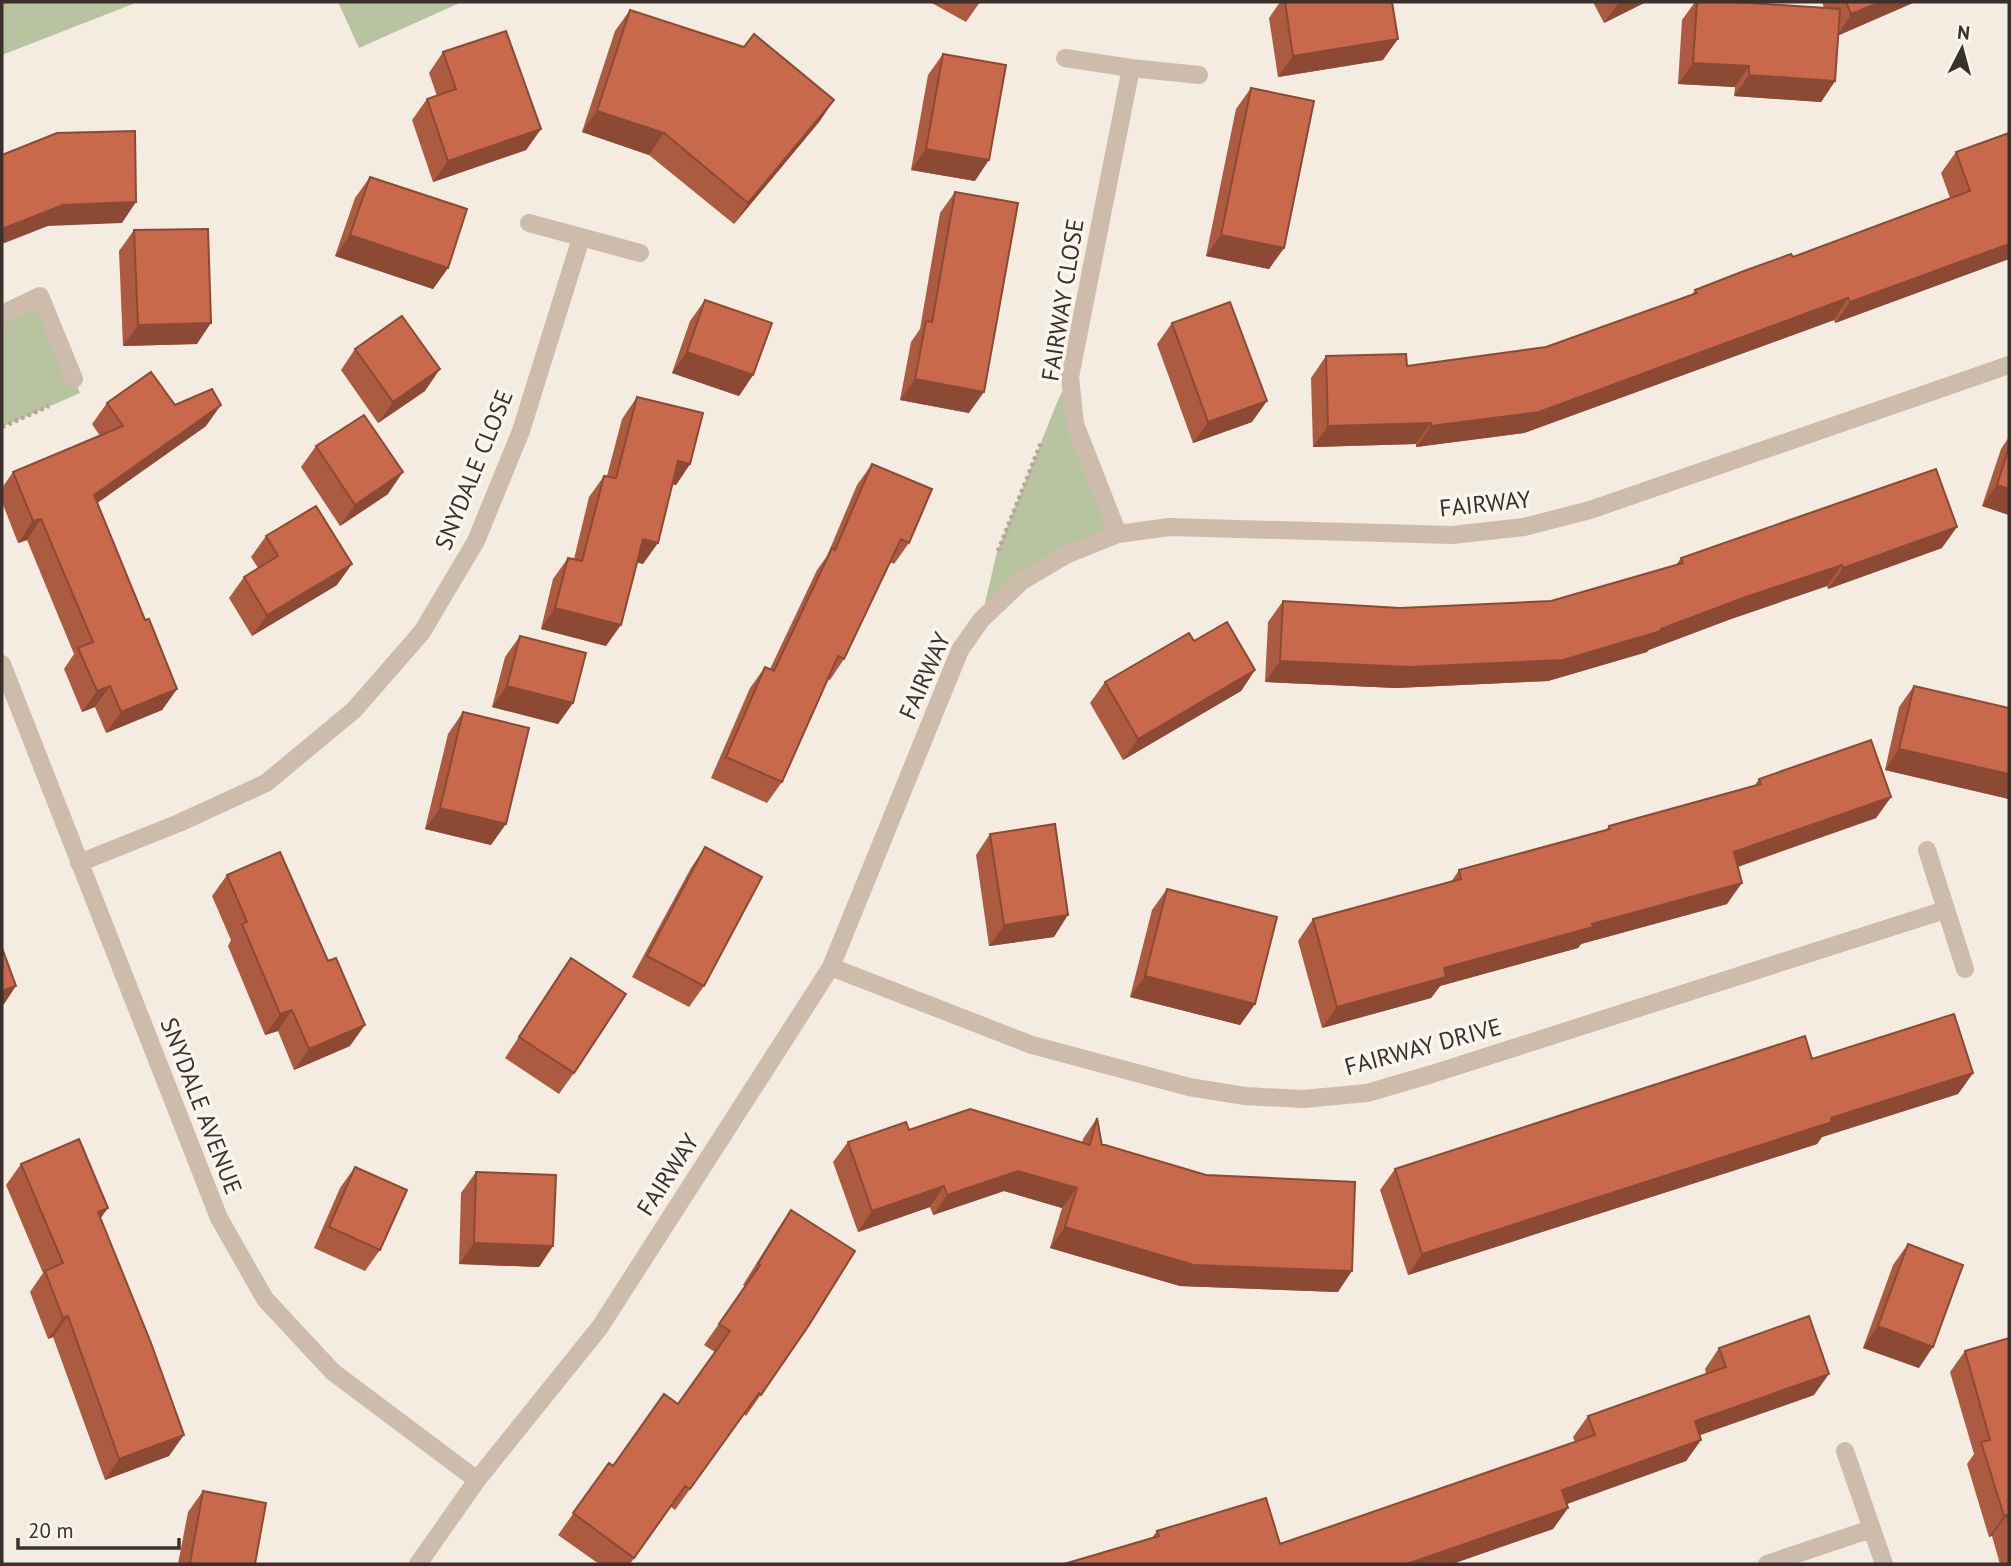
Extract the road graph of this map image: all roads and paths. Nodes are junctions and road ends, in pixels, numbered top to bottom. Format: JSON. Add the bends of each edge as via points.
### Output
{"nodes":[{"id":1,"x":1065,"y":58,"type":"dead end"},
{"id":2,"x":1132,"y":68,"type":"junction"},
{"id":3,"x":1199,"y":75,"type":"dead end"},
{"id":4,"x":530,"y":223,"type":"dead end"},
{"id":5,"x":581,"y":238,"type":"junction"},
{"id":6,"x":640,"y":253,"type":"dead end"},
{"id":7,"x":2,"y":314,"type":"edge"},
{"id":8,"x":2009,"y":365,"type":"edge"},
{"id":9,"x":74,"y":379,"type":"dead end"},
{"id":10,"x":1043,"y":438,"type":"dead end"},
{"id":11,"x":1118,"y":534,"type":"junction"},
{"id":12,"x":997,"y":552,"type":"dead end"},
{"id":13,"x":2,"y":664,"type":"edge"},
{"id":14,"x":1927,"y":850,"type":"dead end"},
{"id":15,"x":79,"y":863,"type":"junction"},
{"id":16,"x":1945,"y":910,"type":"junction"},
{"id":17,"x":831,"y":967,"type":"junction"},
{"id":18,"x":1965,"y":969,"type":"dead end"},
{"id":19,"x":1845,"y":1451,"type":"dead end"},
{"id":20,"x":477,"y":1480,"type":"junction"},
{"id":21,"x":1871,"y":1529,"type":"junction"},
{"id":22,"x":418,"y":1564,"type":"edge"},
{"id":23,"x":1767,"y":1564,"type":"edge"},
{"id":24,"x":1884,"y":1564,"type":"edge"}],
"edges":[{"from":1,"to":2,"type":"street"},
{"from":2,"to":3,"type":"street"},
{"from":2,"to":11,"type":"street","name":"FAIRWAY CLOSE","via":[[1070,377],[1075,424]]},
{"from":4,"to":5,"type":"street"},
{"from":5,"to":6,"type":"street"},
{"from":5,"to":15,"type":"street","name":"SNYDALE CLOSE","via":[[501,480],[476,541],[422,632],[354,710],[267,783]]},
{"from":7,"to":9,"type":"street","via":[[40,296]]},
{"from":8,"to":11,"type":"street","name":"FAIRWAY","via":[[1590,510],[1524,527],[1452,535],[1169,527]]},
{"from":10,"to":12,"type":"path"},
{"from":11,"to":17,"type":"street","name":"FAIRWAY","via":[[1066,555],[1022,581],[981,620],[960,650]]},
{"from":13,"to":15,"type":"street","name":"SNYDALE AVENUE"},
{"from":14,"to":16,"type":"street"},
{"from":15,"to":20,"type":"street","name":"SNYDALE AVENUE","via":[[219,1218],[265,1299],[333,1371]]},
{"from":16,"to":17,"type":"street","name":"FAIRWAY DRIVE","via":[[1432,1074],[1367,1093],[1303,1099],[1189,1087],[1032,1045]]},
{"from":16,"to":18,"type":"street"},
{"from":17,"to":20,"type":"street","name":"FAIRWAY","via":[[600,1327]]},
{"from":19,"to":21,"type":"street"},
{"from":20,"to":22,"type":"street","name":"FAIRWAY"},
{"from":21,"to":23,"type":"street"},
{"from":21,"to":24,"type":"street"}]}
